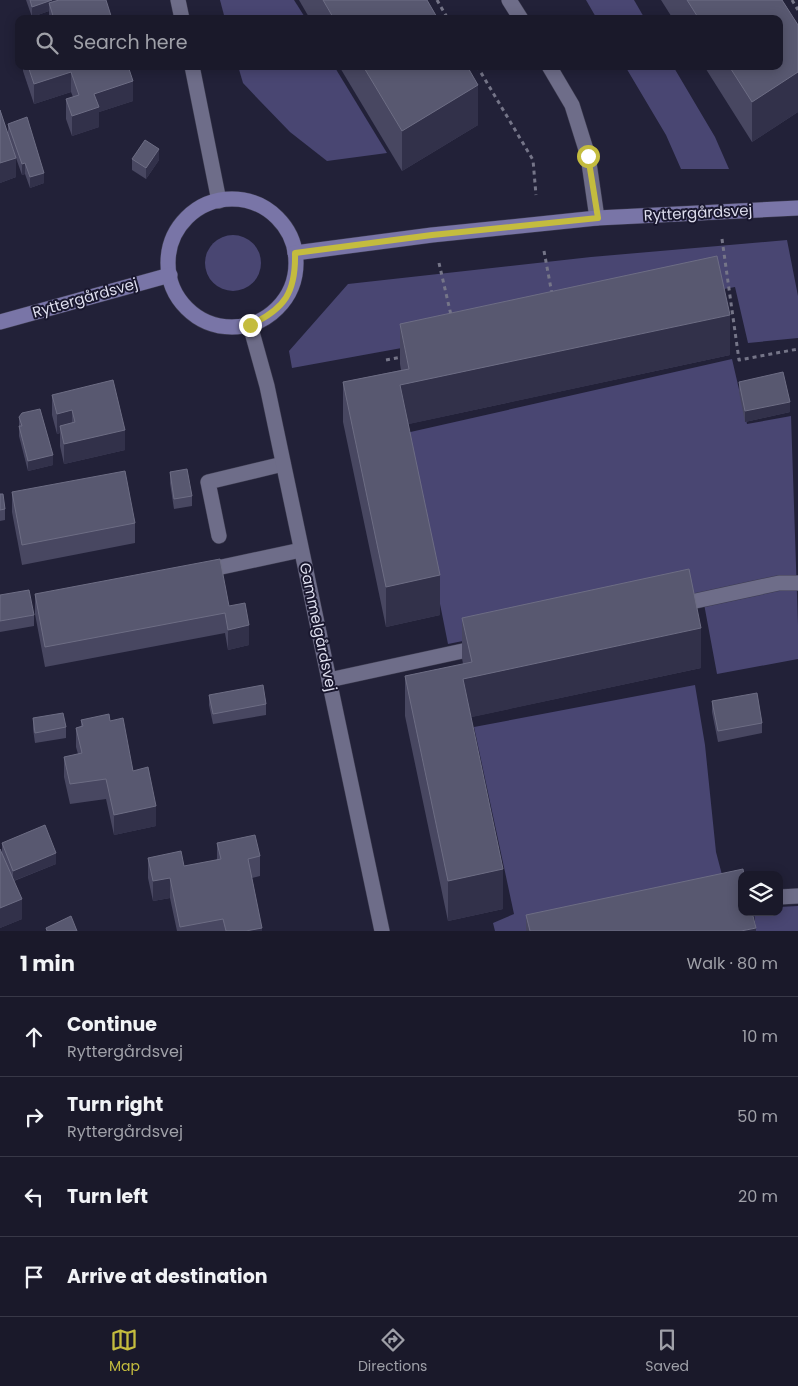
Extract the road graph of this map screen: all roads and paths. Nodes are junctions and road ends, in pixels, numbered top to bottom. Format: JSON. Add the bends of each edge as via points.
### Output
{"nodes":[{"id":1,"x":178,"y":0,"type":"edge"},
{"id":2,"x":437,"y":0,"type":"edge"},
{"id":3,"x":509,"y":0,"type":"edge"},
{"id":4,"x":792,"y":0,"type":"edge"},
{"id":5,"x":798,"y":10,"type":"edge"},
{"id":6,"x":181,"y":15,"type":"edge"},
{"id":7,"x":446,"y":15,"type":"edge"},
{"id":8,"x":518,"y":15,"type":"edge"},
{"id":9,"x":193,"y":70,"type":"edge"},
{"id":10,"x":479,"y":70,"type":"edge"},
{"id":11,"x":551,"y":70,"type":"edge"},
{"id":12,"x":220,"y":201,"type":"junction"},
{"id":13,"x":798,"y":208,"type":"edge"},
{"id":14,"x":719,"y":212,"type":"junction"},
{"id":15,"x":598,"y":218,"type":"junction"},
{"id":16,"x":539,"y":224,"type":"junction"},
{"id":17,"x":432,"y":235,"type":"junction"},
{"id":18,"x":295,"y":253,"type":"junction"},
{"id":19,"x":170,"y":275,"type":"junction"},
{"id":20,"x":553,"y":296,"type":"edge"},
{"id":21,"x":452,"y":317,"type":"edge"},
{"id":22,"x":0,"y":322,"type":"edge"},
{"id":23,"x":250,"y":325,"type":"junction"},
{"id":24,"x":798,"y":349,"type":"edge"},
{"id":25,"x":404,"y":356,"type":"edge"},
{"id":26,"x":386,"y":360,"type":"dead end"},
{"id":27,"x":283,"y":464,"type":"junction"},
{"id":28,"x":219,"y":536,"type":"dead end"},
{"id":29,"x":301,"y":550,"type":"junction"},
{"id":30,"x":194,"y":572,"type":"edge"},
{"id":31,"x":798,"y":583,"type":"edge"},
{"id":32,"x":664,"y":608,"type":"edge"},
{"id":33,"x":492,"y":645,"type":"edge"},
{"id":34,"x":329,"y":680,"type":"junction"},
{"id":35,"x":798,"y":896,"type":"edge"},
{"id":36,"x":783,"y":897,"type":"edge"},
{"id":37,"x":382,"y":931,"type":"edge"}],
"edges":[{"from":1,"to":6,"type":"street"},
{"from":2,"to":7,"type":"path"},
{"from":3,"to":8,"type":"street"},
{"from":4,"to":5,"type":"path"},
{"from":9,"to":12,"type":"street"},
{"from":10,"to":16,"type":"path","via":[[533,160]]},
{"from":11,"to":15,"type":"street","via":[[572,105],[588,156]]},
{"from":12,"to":18,"type":"street","via":[[249,201],[274,215],[292,239]]},
{"from":12,"to":19,"type":"street","via":[[190,215],[180,228],[168,258]]},
{"from":13,"to":14,"type":"street","name":"Ryttergårdsvej"},
{"from":14,"to":15,"type":"street","name":"Ryttergårdsvej"},
{"from":14,"to":24,"type":"path","via":[[739,360]]},
{"from":15,"to":16,"type":"street","name":"Ryttergårdsvej"},
{"from":16,"to":17,"type":"street","name":"Ryttergårdsvej"},
{"from":16,"to":20,"type":"path"},
{"from":17,"to":18,"type":"street","name":"Ryttergårdsvej"},
{"from":17,"to":21,"type":"path"},
{"from":18,"to":23,"type":"street","via":[[296,272],[291,290],[266,317]]},
{"from":19,"to":22,"type":"street","name":"Ryttergårdsvej"},
{"from":19,"to":23,"type":"street","via":[[174,289],[192,313],[220,326]]},
{"from":23,"to":27,"type":"street","name":"Gammelgårdsvej"},
{"from":25,"to":26,"type":"path"},
{"from":27,"to":28,"type":"street","via":[[208,482]]},
{"from":27,"to":29,"type":"street","name":"Gammelgårdsvej"},
{"from":29,"to":30,"type":"street"},
{"from":29,"to":34,"type":"street","name":"Gammelgårdsvej"},
{"from":31,"to":32,"type":"street","via":[[779,583]]},
{"from":33,"to":34,"type":"street"},
{"from":34,"to":37,"type":"street","name":"Gammelgårdsvej"},
{"from":35,"to":36,"type":"street"}]}
